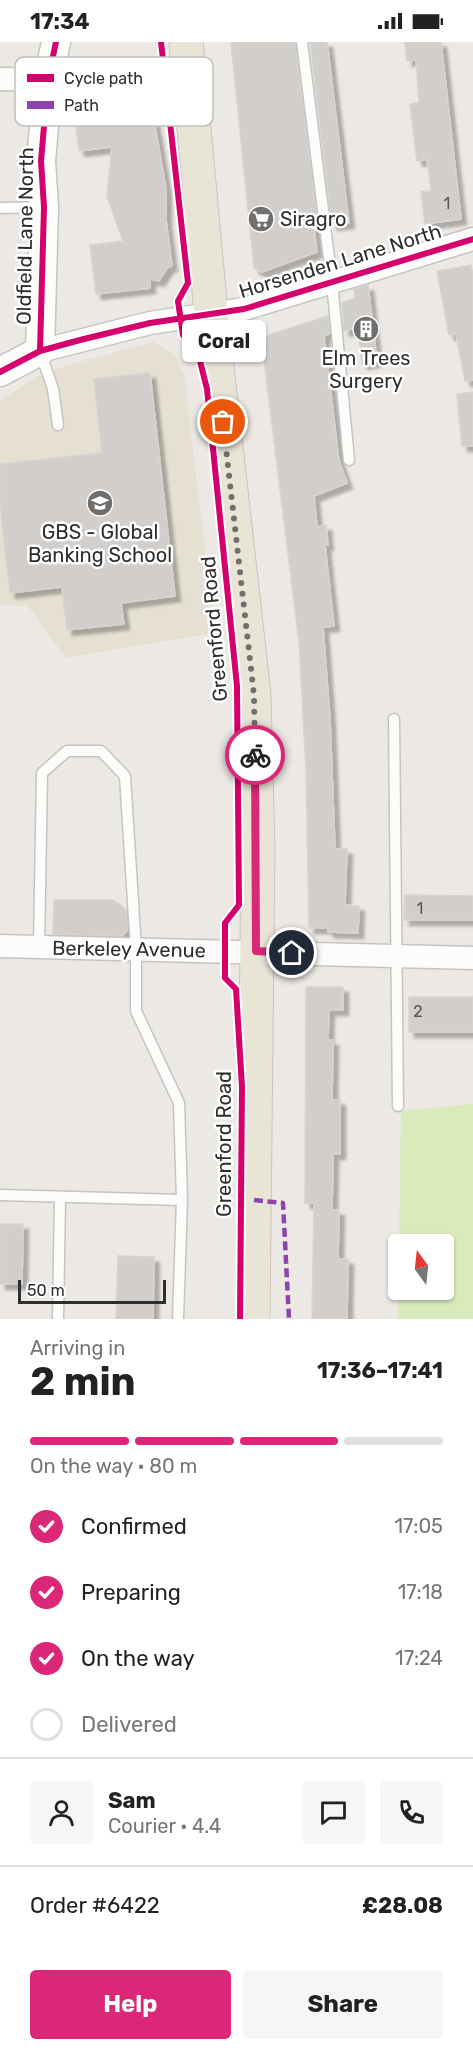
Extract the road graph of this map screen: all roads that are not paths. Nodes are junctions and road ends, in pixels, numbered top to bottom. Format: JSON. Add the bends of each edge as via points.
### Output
{"nodes":[{"id":1,"x":56,"y":42,"type":"edge"},
{"id":2,"x":186,"y":42,"type":"edge"},
{"id":3,"x":302,"y":42,"type":"edge"},
{"id":4,"x":53,"y":57,"type":"edge"},
{"id":5,"x":187,"y":57,"type":"edge"},
{"id":6,"x":0,"y":79,"type":"edge"},
{"id":7,"x":15,"y":79,"type":"edge"},
{"id":8,"x":44,"y":126,"type":"edge"},
{"id":9,"x":194,"y":126,"type":"edge"},
{"id":10,"x":44,"y":207,"type":"junction"},
{"id":11,"x":0,"y":208,"type":"edge"},
{"id":12,"x":473,"y":239,"type":"edge"},
{"id":13,"x":332,"y":282,"type":"junction"},
{"id":14,"x":211,"y":313,"type":"junction"},
{"id":15,"x":40,"y":351,"type":"junction"},
{"id":16,"x":0,"y":372,"type":"edge"},
{"id":17,"x":58,"y":425,"type":"dead end"},
{"id":18,"x":349,"y":460,"type":"dead end"},
{"id":19,"x":394,"y":719,"type":"dead end"},
{"id":20,"x":0,"y":946,"type":"edge"},
{"id":21,"x":39,"y":947,"type":"junction"},
{"id":22,"x":136,"y":948,"type":"junction"},
{"id":23,"x":256,"y":951,"type":"junction"},
{"id":24,"x":398,"y":957,"type":"junction"},
{"id":25,"x":473,"y":958,"type":"edge"},
{"id":26,"x":398,"y":1106,"type":"dead end"},
{"id":27,"x":0,"y":1195,"type":"edge"},
{"id":28,"x":60,"y":1197,"type":"junction"},
{"id":29,"x":182,"y":1200,"type":"junction"},
{"id":30,"x":58,"y":1319,"type":"edge"},
{"id":31,"x":178,"y":1319,"type":"edge"},
{"id":32,"x":253,"y":1319,"type":"edge"}],
"edges":[{"from":1,"to":4,"type":"street","name":"Oldfield Lane North"},
{"from":2,"to":5,"type":"main road","name":"Greenford Road"},
{"from":3,"to":13,"type":"lane"},
{"from":6,"to":7,"type":"street"},
{"from":8,"to":10,"type":"street","name":"Oldfield Lane North","via":[[41,161]]},
{"from":9,"to":14,"type":"main road","name":"Greenford Road"},
{"from":10,"to":11,"type":"lane"},
{"from":10,"to":15,"type":"street","name":"Oldfield Lane North"},
{"from":12,"to":13,"type":"street","name":"Horsenden Lane North"},
{"from":13,"to":14,"type":"street","name":"Horsenden Lane North","via":[[244,309]]},
{"from":13,"to":18,"type":"lane"},
{"from":14,"to":15,"type":"street","name":"Horsenden Lane North","via":[[150,323]]},
{"from":14,"to":23,"type":"main road","name":"Greenford Road","via":[[254,695]]},
{"from":15,"to":16,"type":"street","name":"Oldfield Lane North"},
{"from":15,"to":17,"type":"lane","via":[[53,389]]},
{"from":19,"to":24,"type":"lane"},
{"from":20,"to":21,"type":"street","name":"Berkeley Avenue"},
{"from":21,"to":22,"type":"street","name":"Berkeley Avenue"},
{"from":21,"to":22,"type":"lane","via":[[42,773],[67,751],[101,751],[125,776]]},
{"from":22,"to":23,"type":"street","name":"Berkeley Avenue"},
{"from":22,"to":29,"type":"lane","via":[[136,1011],[179,1103]]},
{"from":23,"to":24,"type":"street","name":"Berkeley Avenue"},
{"from":23,"to":32,"type":"main road","name":"Greenford Road"},
{"from":24,"to":25,"type":"street","name":"Berkeley Avenue"},
{"from":24,"to":26,"type":"lane"},
{"from":27,"to":28,"type":"lane"},
{"from":28,"to":29,"type":"lane"},
{"from":28,"to":30,"type":"lane"},
{"from":29,"to":31,"type":"lane"}]}
